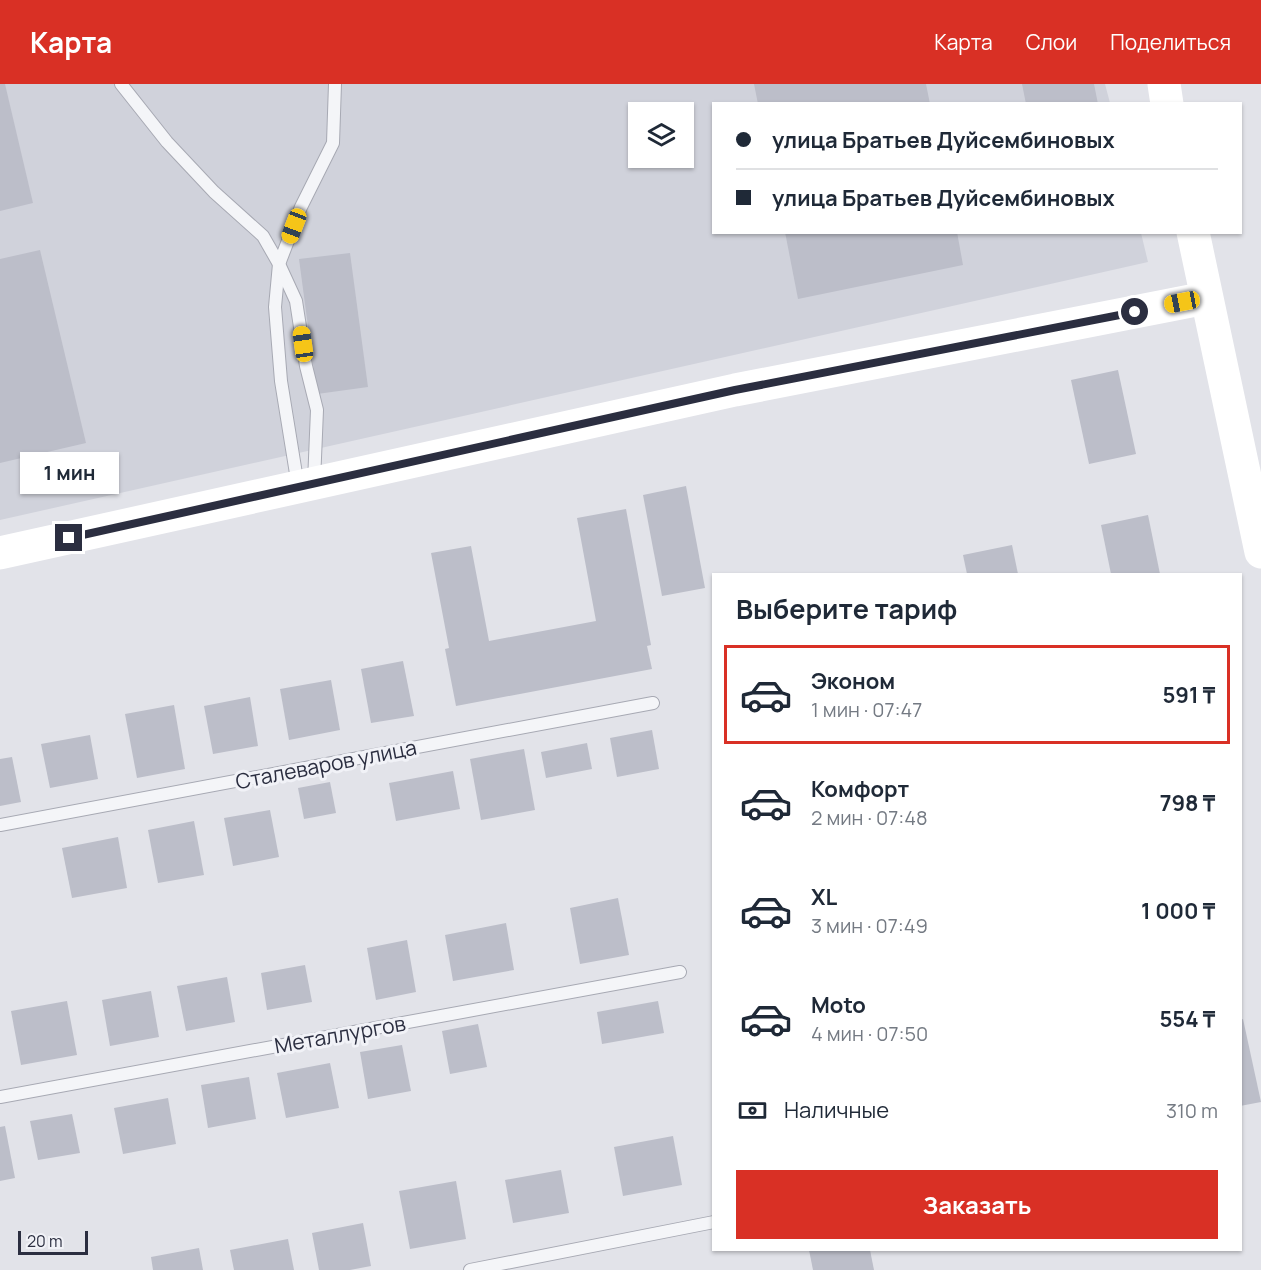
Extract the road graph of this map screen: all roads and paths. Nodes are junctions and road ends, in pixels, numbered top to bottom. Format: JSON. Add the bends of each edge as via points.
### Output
{"nodes":[{"id":1,"x":121,"y":84,"type":"edge"},
{"id":2,"x":335,"y":84,"type":"edge"},
{"id":3,"x":1164,"y":84,"type":"edge"},
{"id":4,"x":1167,"y":102,"type":"edge"},
{"id":5,"x":1193,"y":234,"type":"edge"},
{"id":6,"x":279,"y":264,"type":"junction"},
{"id":7,"x":1206,"y":298,"type":"junction"},
{"id":8,"x":306,"y":485,"type":"junction"},
{"id":9,"x":1261,"y":552,"type":"edge"},
{"id":10,"x":0,"y":553,"type":"edge"},
{"id":11,"x":652,"y":703,"type":"dead end"},
{"id":12,"x":0,"y":825,"type":"edge"},
{"id":13,"x":680,"y":972,"type":"dead end"},
{"id":14,"x":0,"y":1097,"type":"edge"},
{"id":15,"x":712,"y":1222,"type":"edge"},
{"id":16,"x":470,"y":1270,"type":"edge"}],
"edges":[{"from":1,"to":6,"type":"lane","via":[[167,142],[263,236]]},
{"from":2,"to":6,"type":"lane","via":[[333,143],[301,207]]},
{"from":3,"to":4,"type":"street"},
{"from":5,"to":7,"type":"street"},
{"from":6,"to":8,"type":"lane","via":[[275,307],[280,381]]},
{"from":6,"to":8,"type":"lane","via":[[296,301],[317,410]]},
{"from":7,"to":8,"type":"street","via":[[735,390]]},
{"from":7,"to":9,"type":"street"},
{"from":8,"to":10,"type":"street"},
{"from":11,"to":12,"type":"lane","name":"Сталеваров улица"},
{"from":13,"to":14,"type":"lane","name":"Металлургов"},
{"from":15,"to":16,"type":"lane"}]}
